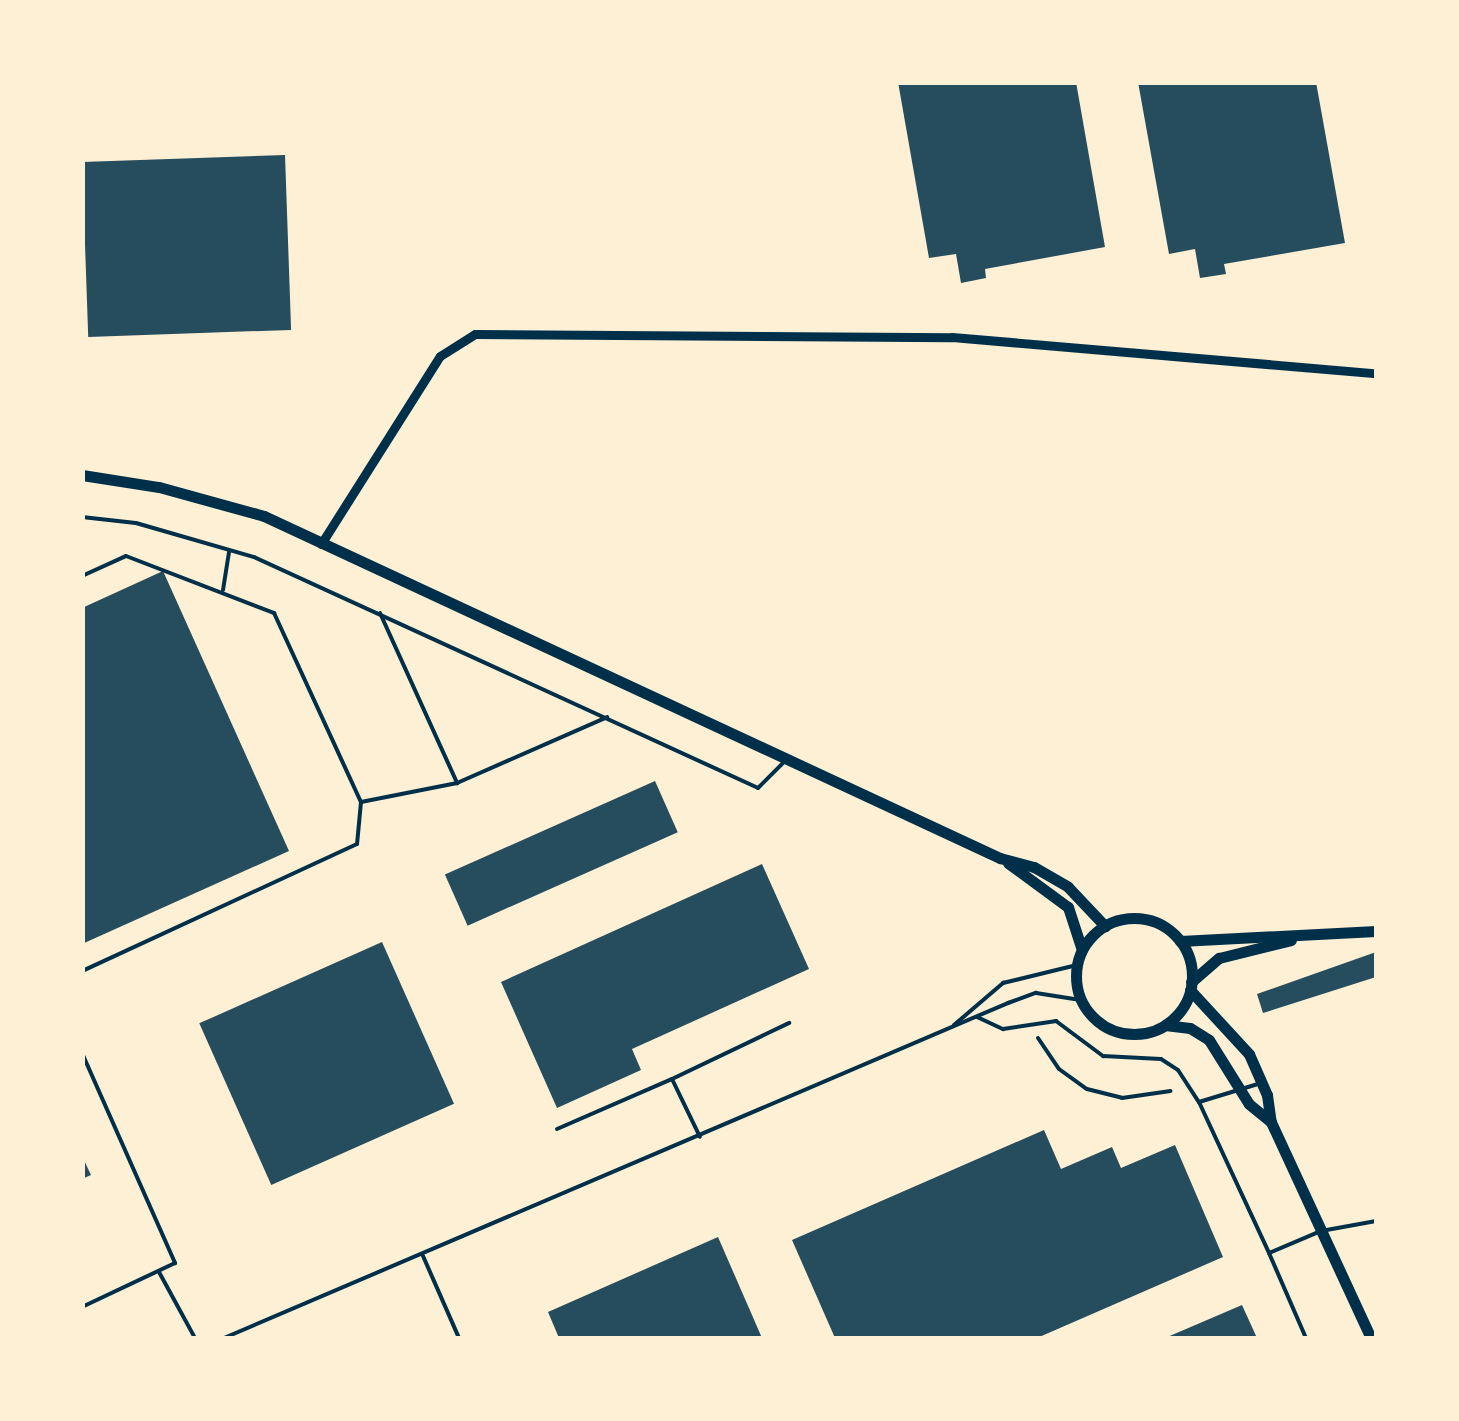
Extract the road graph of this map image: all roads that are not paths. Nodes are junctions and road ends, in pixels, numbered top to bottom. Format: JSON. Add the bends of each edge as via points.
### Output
{"nodes":[{"id":1,"x":1376,"y":373,"type":"edge"},
{"id":2,"x":82,"y":475,"type":"edge"},
{"id":3,"x":82,"y":517,"type":"edge"},
{"id":4,"x":321,"y":544,"type":"junction"},
{"id":5,"x":229,"y":551,"type":"junction"},
{"id":6,"x":82,"y":576,"type":"edge"},
{"id":7,"x":223,"y":590,"type":"junction"},
{"id":8,"x":380,"y":613,"type":"junction"},
{"id":9,"x":608,"y":717,"type":"junction"},
{"id":10,"x":788,"y":759,"type":"junction"},
{"id":11,"x":457,"y":783,"type":"junction"},
{"id":12,"x":361,"y":802,"type":"junction"},
{"id":13,"x":1000,"y":858,"type":"junction"},
{"id":14,"x":1105,"y":926,"type":"junction"},
{"id":15,"x":1376,"y":931,"type":"edge"},
{"id":16,"x":1294,"y":938,"type":"junction"},
{"id":17,"x":1180,"y":941,"type":"junction"},
{"id":18,"x":1082,"y":950,"type":"junction"},
{"id":19,"x":1077,"y":964,"type":"junction"},
{"id":20,"x":82,"y":970,"type":"edge"},
{"id":21,"x":1191,"y":986,"type":"junction"},
{"id":22,"x":1080,"y":1000,"type":"junction"},
{"id":23,"x":977,"y":1017,"type":"junction"},
{"id":24,"x":788,"y":1023,"type":"dead end"},
{"id":25,"x":1165,"y":1026,"type":"junction"},
{"id":26,"x":951,"y":1028,"type":"junction"},
{"id":27,"x":82,"y":1053,"type":"edge"},
{"id":28,"x":672,"y":1079,"type":"junction"},
{"id":29,"x":1262,"y":1082,"type":"junction"},
{"id":30,"x":1242,"y":1092,"type":"junction"},
{"id":31,"x":1199,"y":1102,"type":"junction"},
{"id":32,"x":1271,"y":1122,"type":"junction"},
{"id":33,"x":557,"y":1129,"type":"dead end"},
{"id":34,"x":700,"y":1137,"type":"junction"},
{"id":35,"x":1375,"y":1221,"type":"edge"},
{"id":36,"x":1321,"y":1231,"type":"junction"},
{"id":37,"x":1269,"y":1253,"type":"junction"},
{"id":38,"x":423,"y":1255,"type":"junction"},
{"id":39,"x":158,"y":1271,"type":"junction"},
{"id":40,"x":82,"y":1307,"type":"edge"},
{"id":41,"x":195,"y":1338,"type":"edge"},
{"id":42,"x":224,"y":1338,"type":"edge"},
{"id":43,"x":458,"y":1338,"type":"edge"},
{"id":44,"x":1306,"y":1338,"type":"edge"},
{"id":45,"x":1371,"y":1338,"type":"edge"}],
"edges":[{"from":1,"to":4,"type":"street","via":[[952,337],[475,334],[440,356]]},
{"from":2,"to":4,"type":"street","via":[[208,499]]},
{"from":3,"to":5,"type":"lane","via":[[136,523]]},
{"from":4,"to":10,"type":"street"},
{"from":5,"to":7,"type":"lane"},
{"from":5,"to":8,"type":"lane"},
{"from":6,"to":7,"type":"lane","via":[[126,556]]},
{"from":7,"to":12,"type":"lane","via":[[274,612]]},
{"from":8,"to":9,"type":"lane"},
{"from":8,"to":11,"type":"lane"},
{"from":9,"to":10,"type":"lane","via":[[758,788]]},
{"from":9,"to":11,"type":"lane"},
{"from":10,"to":13,"type":"street"},
{"from":11,"to":12,"type":"lane"},
{"from":12,"to":20,"type":"lane","via":[[357,844]]},
{"from":13,"to":14,"type":"street","via":[[1056,878]]},
{"from":13,"to":18,"type":"street","via":[[1068,907]]},
{"from":14,"to":17,"type":"street","via":[[1153,922]]},
{"from":14,"to":18,"type":"street"},
{"from":15,"to":16,"type":"street"},
{"from":16,"to":17,"type":"street"},
{"from":16,"to":21,"type":"street","via":[[1220,958]]},
{"from":17,"to":21,"type":"street"},
{"from":18,"to":19,"type":"street"},
{"from":19,"to":22,"type":"street"},
{"from":19,"to":26,"type":"lane","via":[[1003,983]]},
{"from":21,"to":25,"type":"street"},
{"from":21,"to":29,"type":"street","via":[[1232,1031]]},
{"from":22,"to":23,"type":"lane","via":[[1036,994]]},
{"from":22,"to":25,"type":"street","via":[[1091,1016],[1126,1034]]},
{"from":23,"to":26,"type":"lane"},
{"from":23,"to":31,"type":"lane","via":[[1003,1028],[1056,1021],[1103,1056],[1161,1059],[1178,1070]]},
{"from":24,"to":28,"type":"lane"},
{"from":25,"to":30,"type":"street","via":[[1190,1028],[1209,1040]]},
{"from":26,"to":34,"type":"lane"},
{"from":27,"to":39,"type":"lane","via":[[175,1263]]},
{"from":28,"to":33,"type":"lane"},
{"from":28,"to":34,"type":"lane"},
{"from":29,"to":30,"type":"lane"},
{"from":29,"to":32,"type":"street"},
{"from":30,"to":31,"type":"lane"},
{"from":30,"to":32,"type":"street"},
{"from":31,"to":37,"type":"lane"},
{"from":32,"to":36,"type":"street"},
{"from":34,"to":38,"type":"lane"},
{"from":35,"to":36,"type":"lane"},
{"from":36,"to":37,"type":"lane"},
{"from":36,"to":45,"type":"street"},
{"from":37,"to":44,"type":"lane"},
{"from":38,"to":42,"type":"lane"},
{"from":38,"to":43,"type":"lane"},
{"from":39,"to":40,"type":"lane"},
{"from":39,"to":41,"type":"lane"}]}
